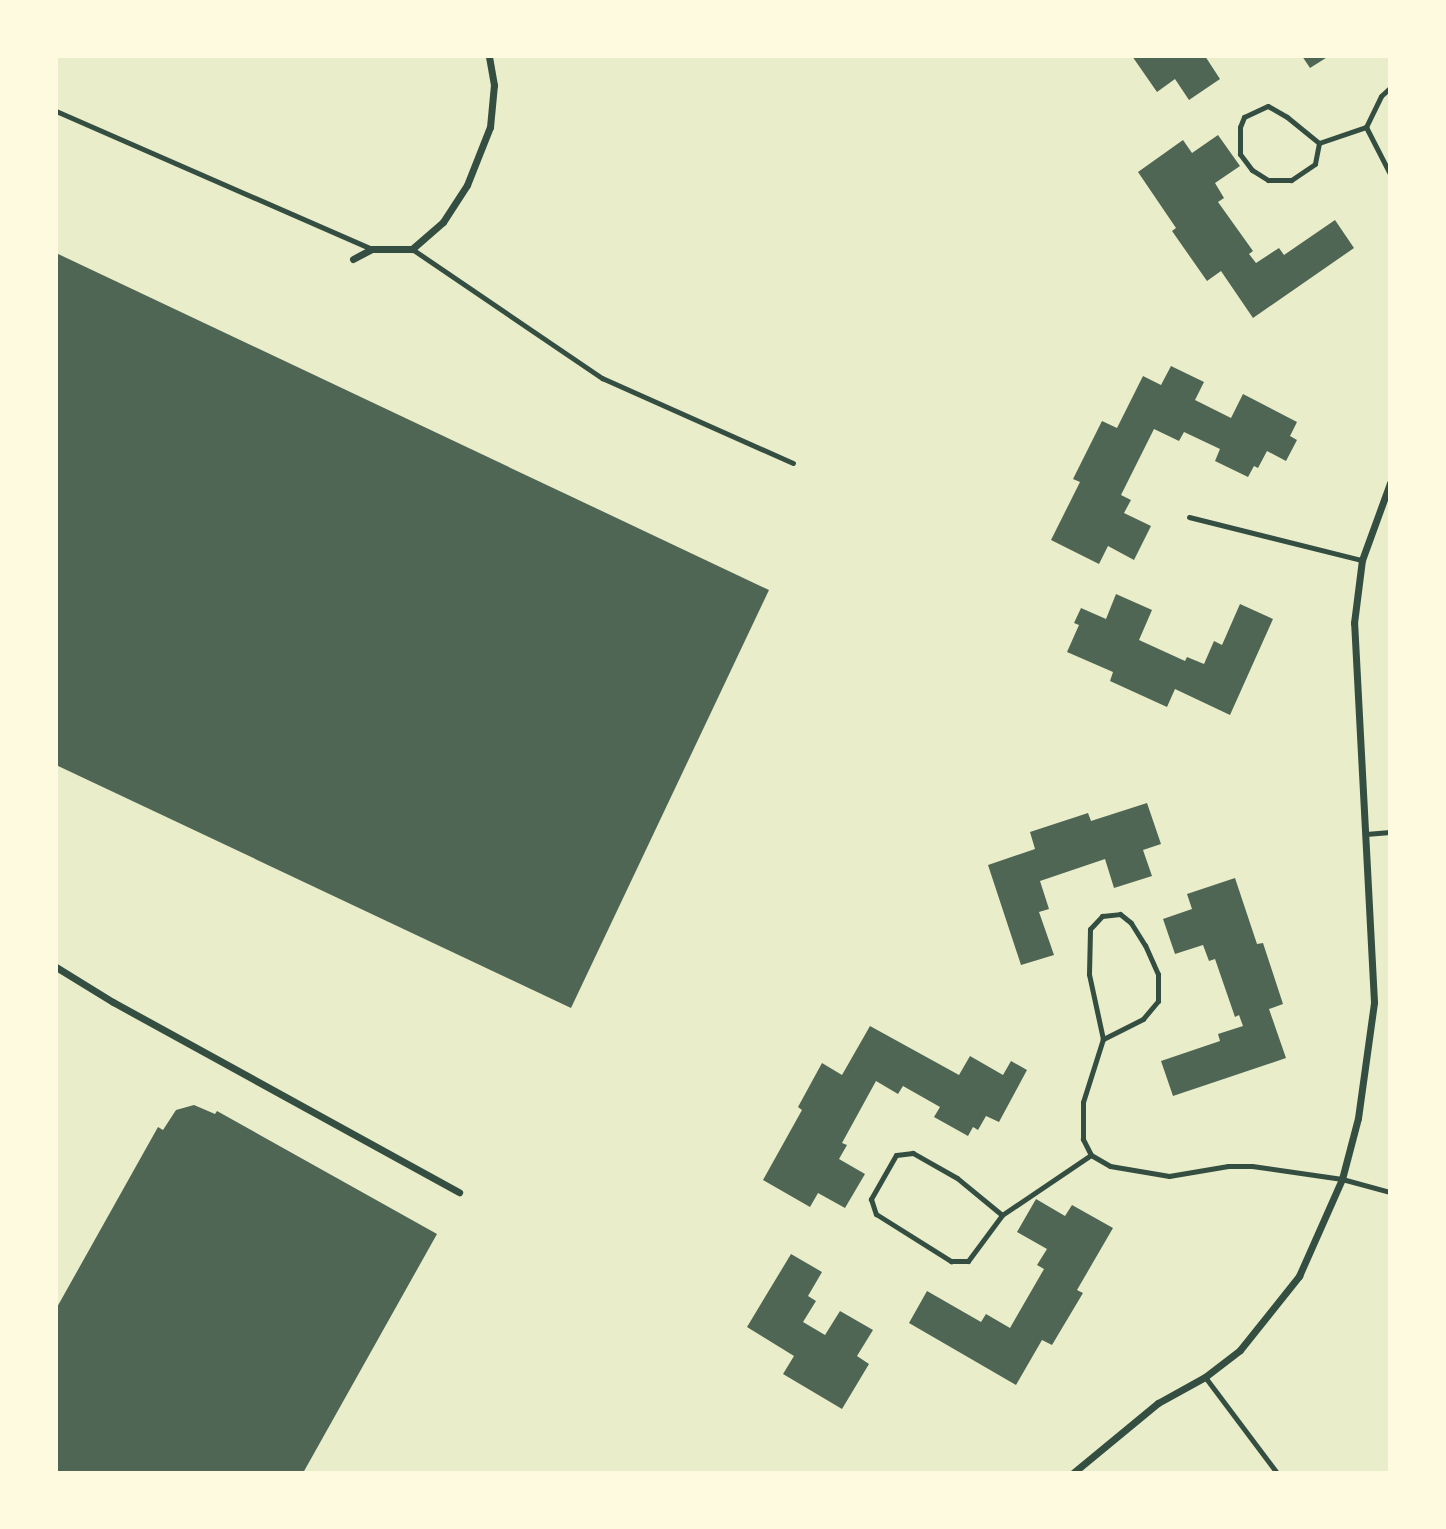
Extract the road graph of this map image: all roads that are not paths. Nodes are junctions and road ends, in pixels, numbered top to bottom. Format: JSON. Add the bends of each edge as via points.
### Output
{"nodes":[{"id":1,"x":489,"y":56,"type":"edge"},
{"id":2,"x":1390,"y":88,"type":"edge"},
{"id":3,"x":56,"y":111,"type":"edge"},
{"id":4,"x":1366,"y":127,"type":"junction"},
{"id":5,"x":1319,"y":143,"type":"junction"},
{"id":6,"x":1390,"y":174,"type":"edge"},
{"id":7,"x":372,"y":249,"type":"junction"},
{"id":8,"x":412,"y":249,"type":"junction"},
{"id":9,"x":353,"y":259,"type":"dead end"},
{"id":10,"x":793,"y":463,"type":"dead end"},
{"id":11,"x":1390,"y":483,"type":"edge"},
{"id":12,"x":1189,"y":517,"type":"dead end"},
{"id":13,"x":1362,"y":560,"type":"junction"},
{"id":14,"x":1390,"y":832,"type":"edge"},
{"id":15,"x":1366,"y":834,"type":"junction"},
{"id":16,"x":56,"y":967,"type":"edge"},
{"id":17,"x":1103,"y":1039,"type":"junction"},
{"id":18,"x":1091,"y":1155,"type":"junction"},
{"id":19,"x":1342,"y":1179,"type":"junction"},
{"id":20,"x":459,"y":1192,"type":"dead end"},
{"id":21,"x":1390,"y":1192,"type":"edge"},
{"id":22,"x":1002,"y":1215,"type":"junction"},
{"id":23,"x":1205,"y":1377,"type":"junction"},
{"id":24,"x":1073,"y":1473,"type":"edge"},
{"id":25,"x":1277,"y":1473,"type":"edge"}],
"edges":[{"from":1,"to":8,"type":"street","via":[[494,85],[490,127],[467,186],[443,222]]},
{"from":2,"to":4,"type":"lane"},
{"from":3,"to":7,"type":"lane"},
{"from":4,"to":5,"type":"lane"},
{"from":4,"to":6,"type":"lane"},
{"from":5,"to":5,"type":"lane","via":[[1315,164],[1303,175],[1268,180],[1252,170],[1240,154],[1240,127],[1244,117],[1268,106]]},
{"from":7,"to":8,"type":"street"},
{"from":7,"to":9,"type":"street"},
{"from":8,"to":10,"type":"lane","via":[[602,378]]},
{"from":11,"to":13,"type":"street"},
{"from":12,"to":13,"type":"lane"},
{"from":13,"to":15,"type":"street","via":[[1354,623]]},
{"from":14,"to":15,"type":"lane"},
{"from":15,"to":19,"type":"street","via":[[1374,1002],[1358,1118]]},
{"from":16,"to":20,"type":"street"},
{"from":17,"to":17,"type":"lane","via":[[1143,1019],[1158,1001],[1158,974],[1145,945],[1120,914],[1102,916],[1090,929],[1089,974]]},
{"from":17,"to":18,"type":"lane","via":[[1083,1102],[1083,1139]]},
{"from":18,"to":19,"type":"lane","via":[[1111,1166],[1169,1176],[1252,1166]]},
{"from":18,"to":22,"type":"lane"},
{"from":19,"to":21,"type":"lane"},
{"from":19,"to":23,"type":"street","via":[[1299,1276],[1240,1350]]},
{"from":22,"to":22,"type":"lane","via":[[968,1261],[951,1261],[876,1214],[871,1199],[896,1155],[913,1153],[957,1178]]},
{"from":23,"to":24,"type":"street","via":[[1158,1403]]},
{"from":23,"to":25,"type":"lane"}]}
